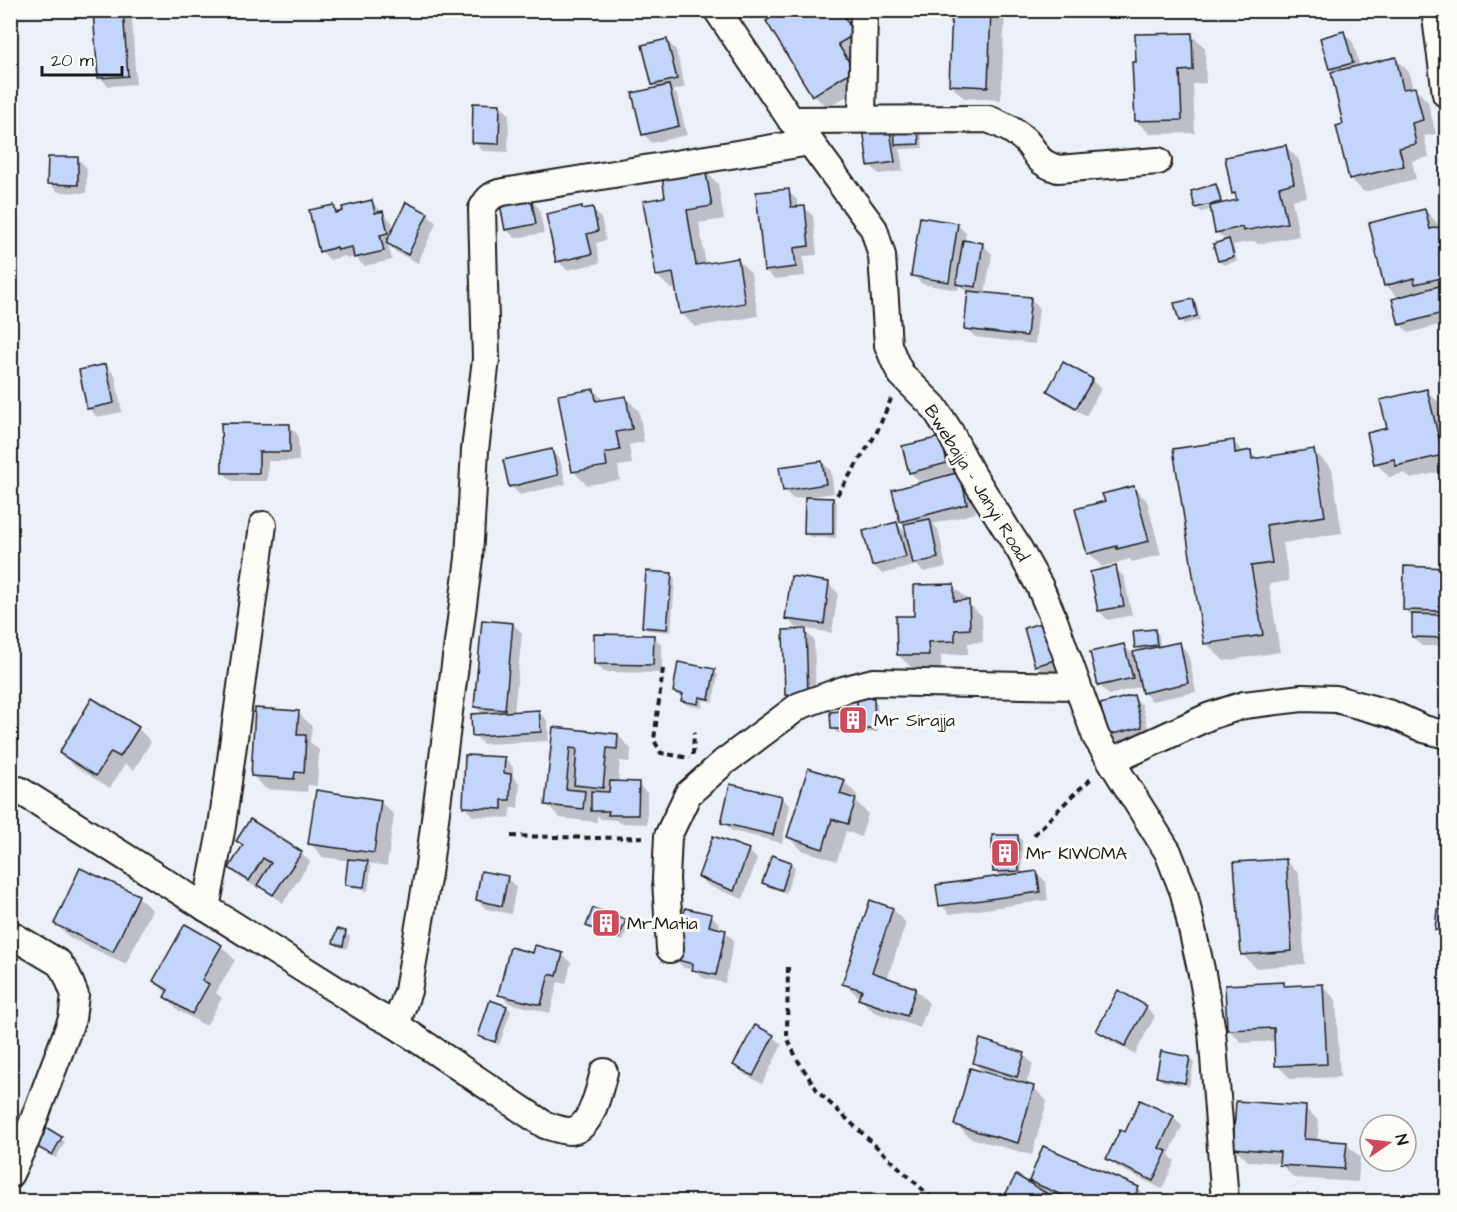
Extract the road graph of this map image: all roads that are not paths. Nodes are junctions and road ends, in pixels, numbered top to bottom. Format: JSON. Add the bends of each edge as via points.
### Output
{"nodes":[{"id":1,"x":717,"y":10,"type":"edge"},
{"id":2,"x":864,"y":10,"type":"edge"},
{"id":3,"x":1435,"y":10,"type":"edge"},
{"id":4,"x":1446,"y":94,"type":"edge"},
{"id":5,"x":862,"y":119,"type":"junction"},
{"id":6,"x":790,"y":120,"type":"junction"},
{"id":7,"x":810,"y":142,"type":"junction"},
{"id":8,"x":1158,"y":161,"type":"dead end"},
{"id":9,"x":263,"y":525,"type":"dead end"},
{"id":10,"x":1077,"y":686,"type":"junction"},
{"id":11,"x":1435,"y":732,"type":"edge"},
{"id":12,"x":1112,"y":761,"type":"junction"},
{"id":13,"x":18,"y":790,"type":"dead end"},
{"id":14,"x":206,"y":908,"type":"junction"},
{"id":15,"x":10,"y":934,"type":"edge"},
{"id":16,"x":670,"y":949,"type":"dead end"},
{"id":17,"x":396,"y":1024,"type":"junction"},
{"id":18,"x":604,"y":1072,"type":"dead end"},
{"id":19,"x":10,"y":1174,"type":"edge"},
{"id":20,"x":1225,"y":1202,"type":"edge"}],
"edges":[{"from":1,"to":6,"type":"street","name":"Bwebajja - Janyi Road"},
{"from":2,"to":5,"type":"street"},
{"from":3,"to":4,"type":"street"},
{"from":5,"to":6,"type":"street"},
{"from":5,"to":8,"type":"street","via":[[988,119],[1005,126],[1025,141],[1036,157],[1058,169]]},
{"from":6,"to":7,"type":"street","name":"Bwebajja - Janyi Road"},
{"from":7,"to":10,"type":"street","name":"Bwebajja - Janyi Road","via":[[874,228],[882,256],[888,345],[901,374],[934,407],[1040,586]]},
{"from":7,"to":17,"type":"street","via":[[503,192],[495,194],[482,209],[486,359],[475,450],[469,558],[428,873],[408,991]]},
{"from":9,"to":14,"type":"street","via":[[222,826]]},
{"from":10,"to":12,"type":"street","name":"Bwebajja - Janyi Road","via":[[1096,737]]},
{"from":10,"to":16,"type":"street","via":[[873,682],[800,706],[688,794],[668,836]]},
{"from":11,"to":12,"type":"street","via":[[1391,714],[1336,699],[1302,698],[1244,705],[1210,716]]},
{"from":12,"to":20,"type":"street","name":"Bwebajja - Janyi Road","via":[[1168,852],[1184,893],[1212,1031]]},
{"from":13,"to":14,"type":"street"},
{"from":14,"to":17,"type":"street"},
{"from":15,"to":19,"type":"street","via":[[60,963],[75,995],[72,1019]]},
{"from":17,"to":18,"type":"street","via":[[545,1125],[570,1131],[581,1127],[590,1116]]}]}
